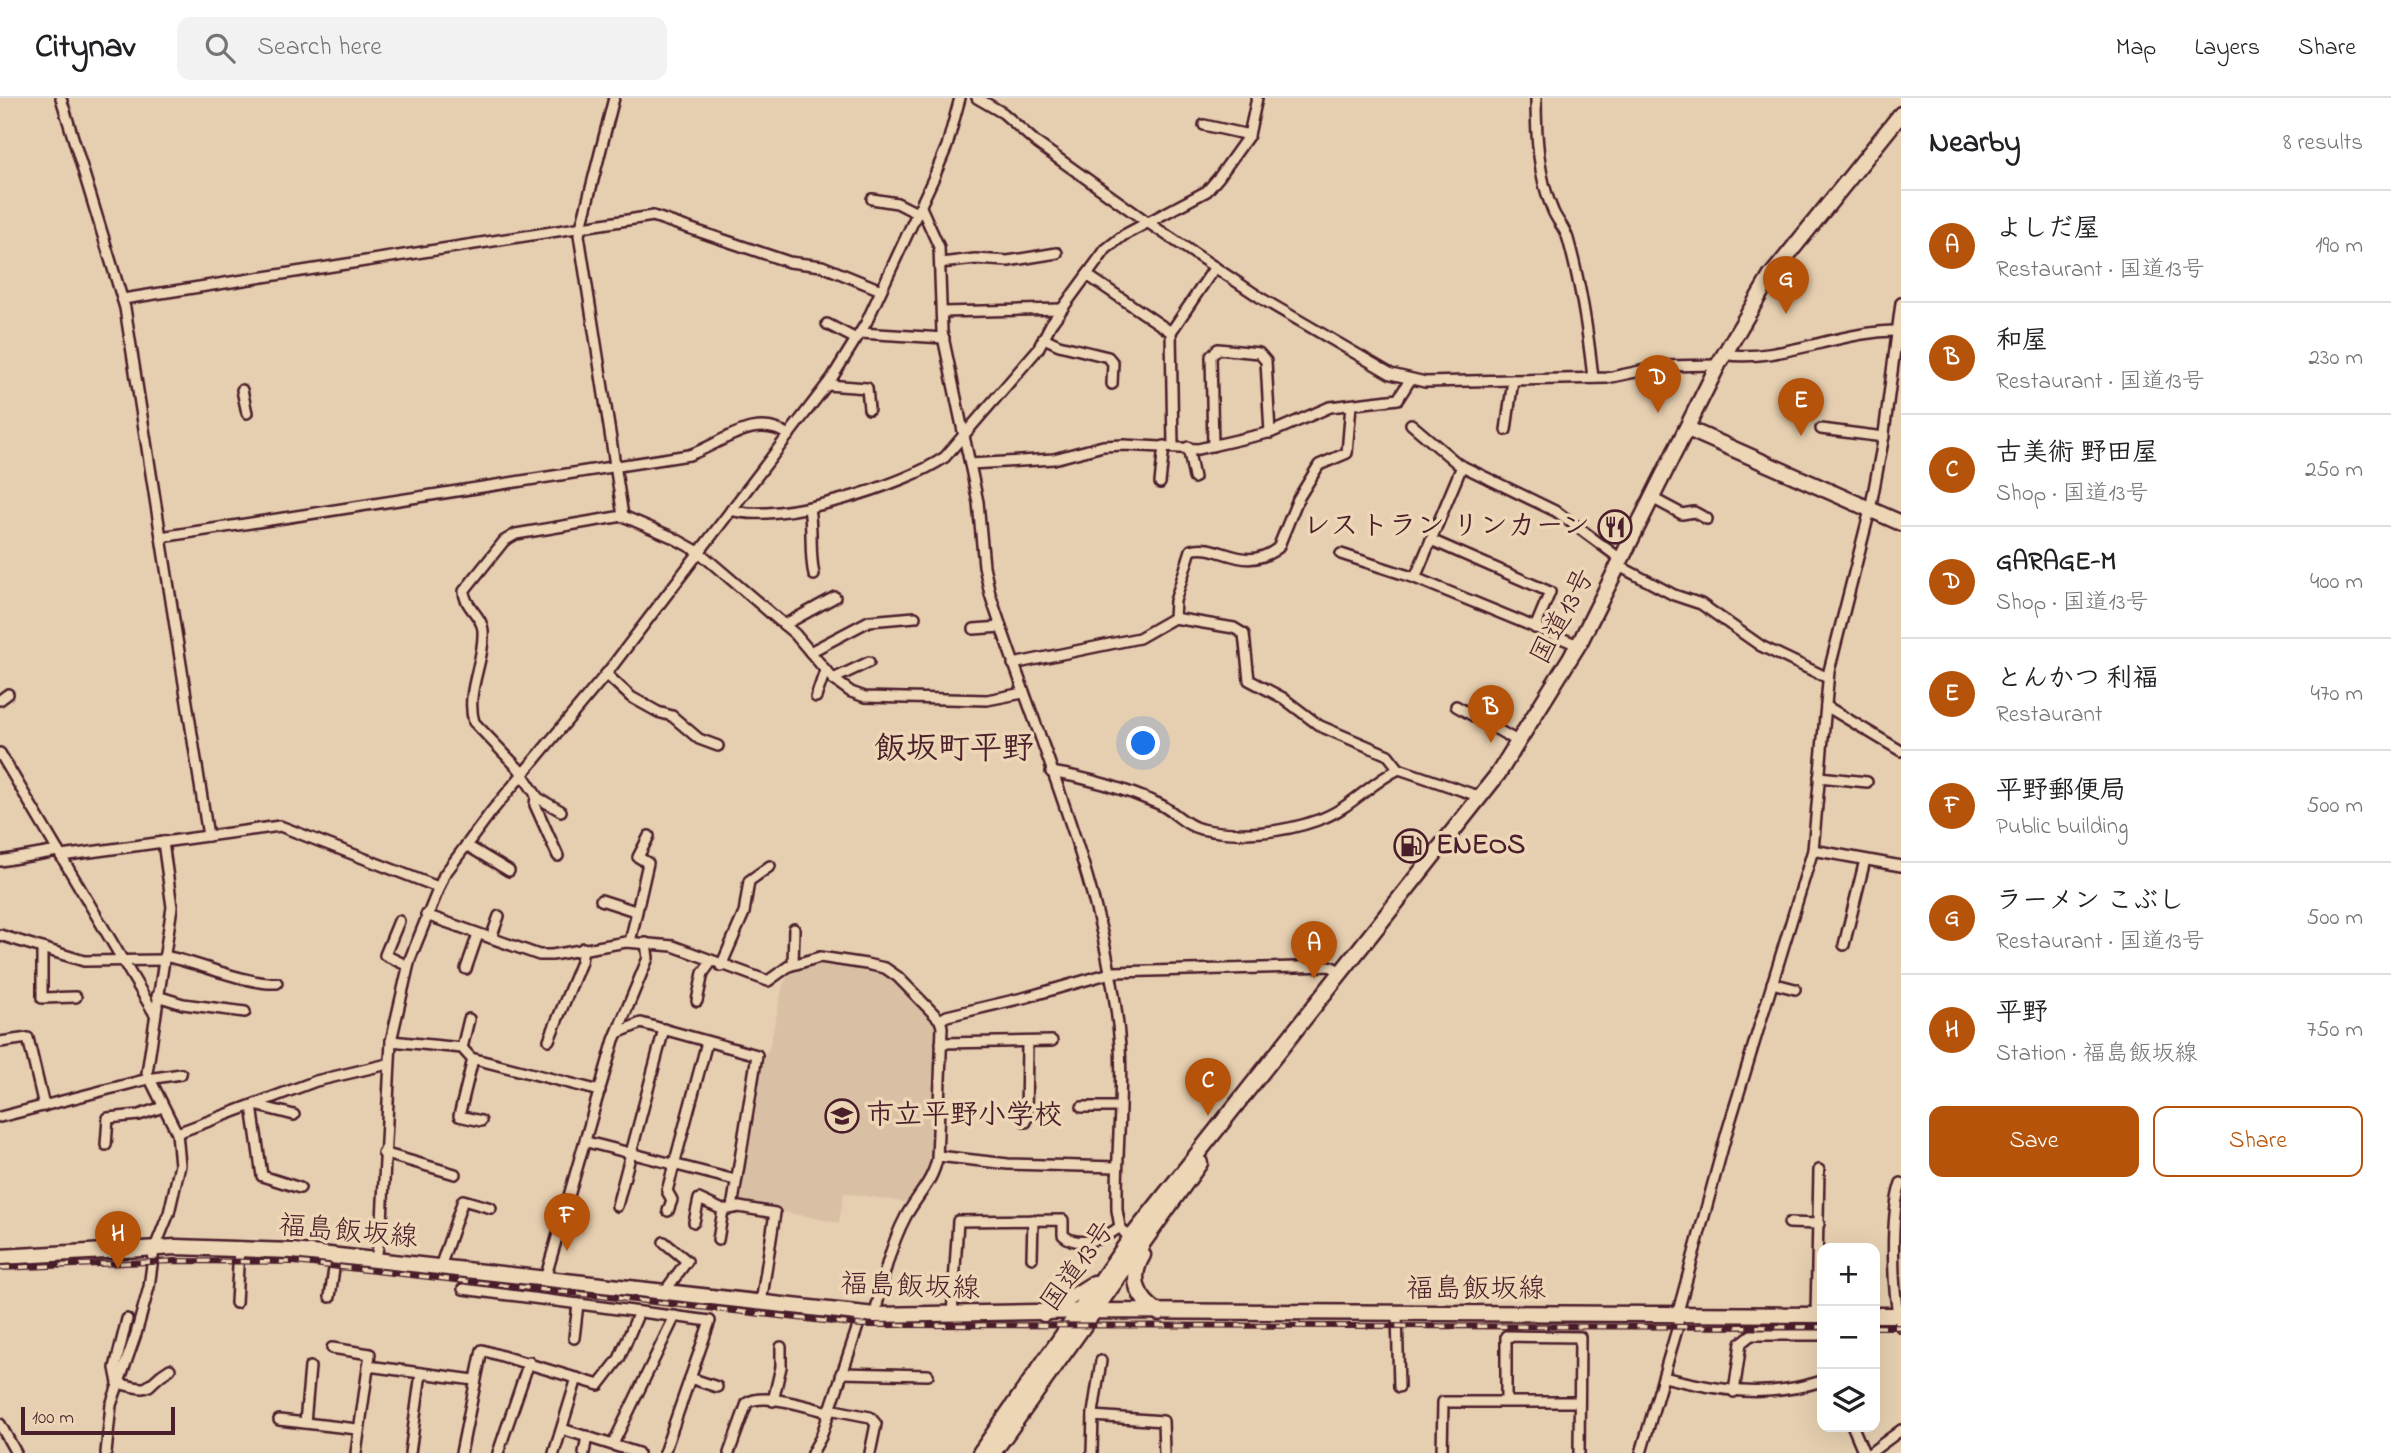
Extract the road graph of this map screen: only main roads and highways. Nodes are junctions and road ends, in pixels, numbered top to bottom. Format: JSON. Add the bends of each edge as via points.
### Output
{"nodes":[{"id":1,"x":1901,"y":114,"type":"edge"},
{"id":2,"x":1688,"y":429,"type":"junction"},
{"id":3,"x":1901,"y":523,"type":"edge"},
{"id":4,"x":1228,"y":1117,"type":"junction"},
{"id":5,"x":1190,"y":1179,"type":"junction"},
{"id":6,"x":0,"y":1258,"type":"edge"},
{"id":7,"x":1103,"y":1277,"type":"junction"},
{"id":8,"x":1078,"y":1311,"type":"junction"},
{"id":9,"x":1095,"y":1311,"type":"junction"},
{"id":10,"x":1159,"y":1313,"type":"junction"},
{"id":11,"x":1044,"y":1314,"type":"junction"},
{"id":12,"x":1817,"y":1315,"type":"edge"},
{"id":13,"x":1880,"y":1316,"type":"edge"},
{"id":14,"x":1900,"y":1319,"type":"edge"},
{"id":15,"x":980,"y":1453,"type":"edge"},
{"id":16,"x":993,"y":1453,"type":"edge"}],
"edges":[{"from":1,"to":2,"type":"main road","name":"国道13号","via":[[1770,277],[1721,360]]},
{"from":2,"to":3,"type":"main road"},
{"from":2,"to":4,"type":"main road","name":"国道13号","via":[[1578,645],[1519,743]]},
{"from":4,"to":5,"type":"main road","name":"国道13号"},
{"from":4,"to":7,"type":"main road","name":"国道13号"},
{"from":5,"to":9,"type":"main road","name":"国道13号"},
{"from":5,"to":10,"type":"main road","via":[[1135,1271],[1141,1298]]},
{"from":6,"to":11,"type":"main road","name":"福島飯坂線","via":[[176,1247],[239,1248],[336,1254],[869,1315]]},
{"from":7,"to":8,"type":"main road","name":"国道13号"},
{"from":7,"to":11,"type":"main road"},
{"from":8,"to":9,"type":"main road","name":"福島飯坂線"},
{"from":8,"to":11,"type":"main road","name":"福島飯坂線"},
{"from":8,"to":15,"type":"main road","name":"国道13号"},
{"from":9,"to":10,"type":"main road","name":"福島飯坂線"},
{"from":9,"to":16,"type":"main road","name":"国道13号"},
{"from":10,"to":12,"type":"main road","name":"福島飯坂線"},
{"from":13,"to":14,"type":"main road"}]}
